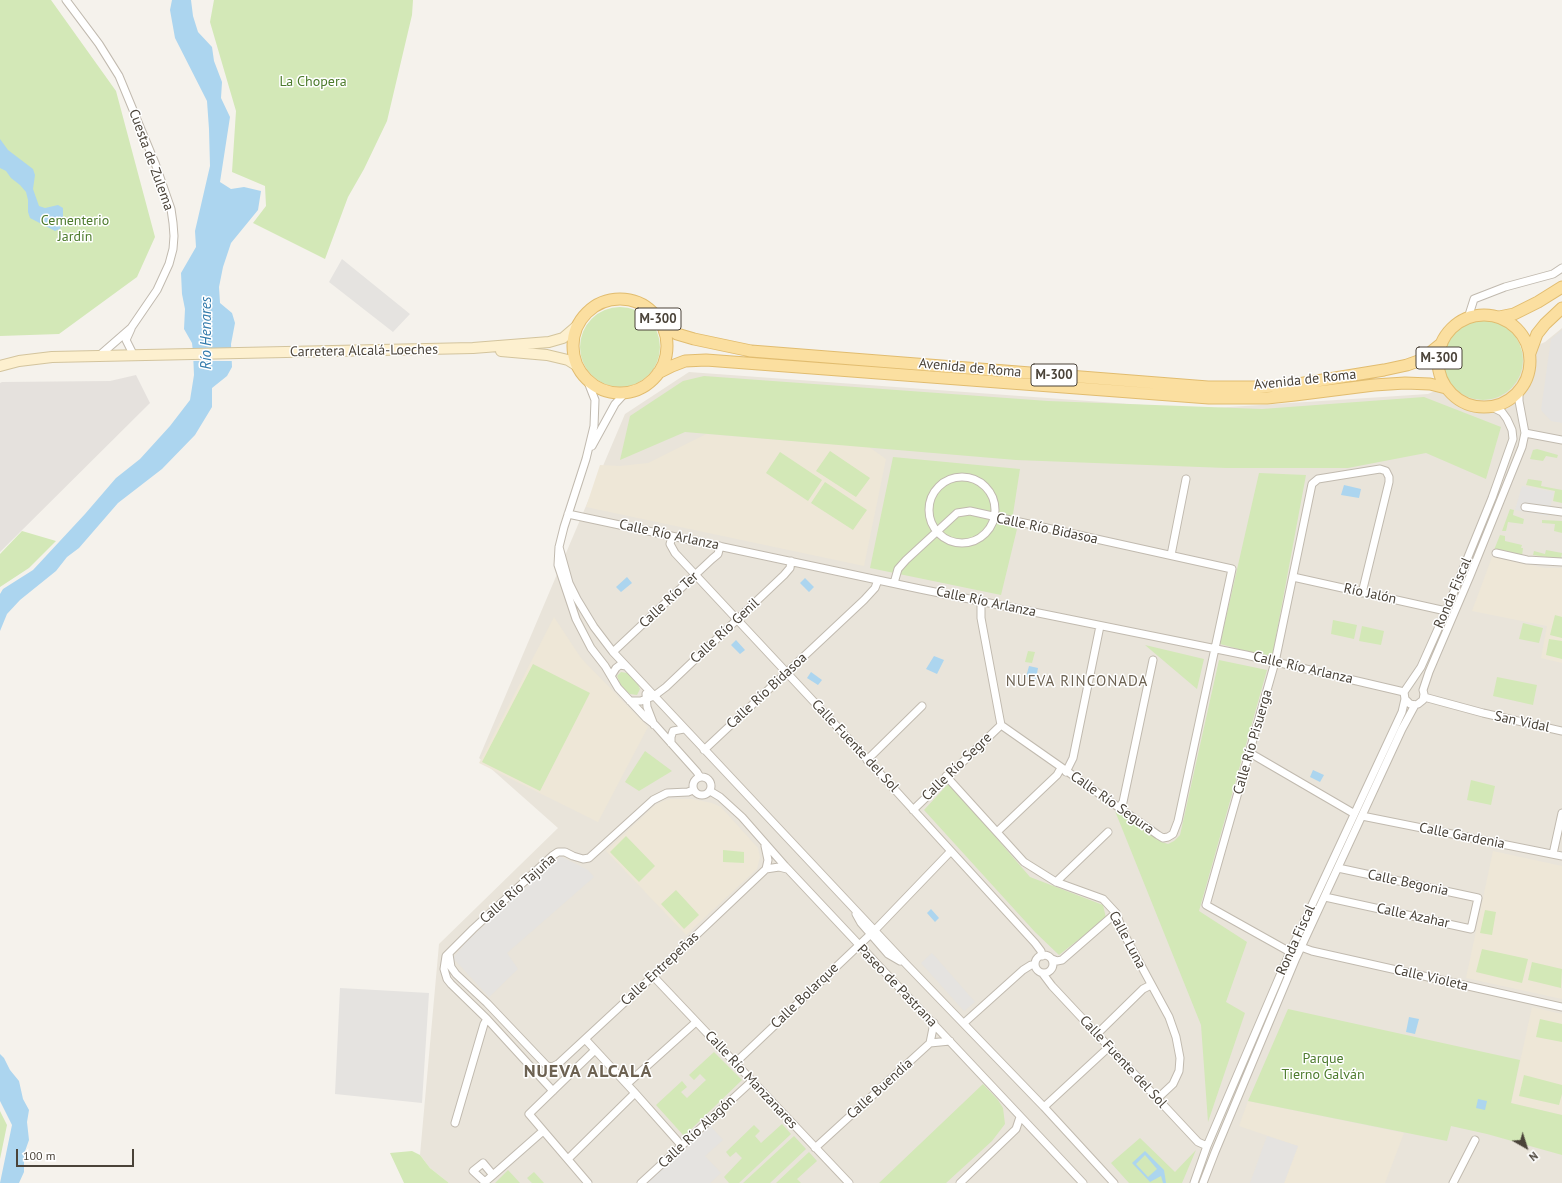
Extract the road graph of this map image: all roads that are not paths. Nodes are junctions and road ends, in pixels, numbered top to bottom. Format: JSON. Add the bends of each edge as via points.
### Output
{"nodes":[{"id":1,"x":66,"y":0,"type":"edge"},
{"id":2,"x":1562,"y":268,"type":"edge"},
{"id":3,"x":1562,"y":287,"type":"edge"},
{"id":4,"x":1562,"y":308,"type":"edge"},
{"id":5,"x":1499,"y":317,"type":"junction"},
{"id":6,"x":1468,"y":318,"type":"junction"},
{"id":7,"x":662,"y":324,"type":"junction"},
{"id":8,"x":577,"y":326,"type":"junction"},
{"id":9,"x":131,"y":328,"type":"junction"},
{"id":10,"x":1442,"y":343,"type":"junction"},
{"id":11,"x":473,"y":348,"type":"junction"},
{"id":12,"x":1530,"y":353,"type":"junction"},
{"id":13,"x":135,"y":354,"type":"junction"},
{"id":14,"x":100,"y":355,"type":"junction"},
{"id":15,"x":576,"y":365,"type":"junction"},
{"id":16,"x":0,"y":366,"type":"edge"},
{"id":17,"x":658,"y":373,"type":"junction"},
{"id":18,"x":588,"y":382,"type":"junction"},
{"id":19,"x":1446,"y":388,"type":"junction"},
{"id":20,"x":1519,"y":391,"type":"junction"},
{"id":21,"x":625,"y":393,"type":"junction"},
{"id":22,"x":1492,"y":407,"type":"junction"},
{"id":23,"x":1526,"y":433,"type":"junction"},
{"id":24,"x":1562,"y":440,"type":"edge"},
{"id":25,"x":586,"y":459,"type":"junction"},
{"id":26,"x":1186,"y":479,"type":"dead end"},
{"id":27,"x":1493,"y":496,"type":"junction"},
{"id":28,"x":1501,"y":499,"type":"junction"},
{"id":29,"x":1525,"y":507,"type":"dead end"},
{"id":30,"x":1562,"y":512,"type":"edge"},
{"id":31,"x":568,"y":514,"type":"junction"},
{"id":32,"x":994,"y":517,"type":"junction"},
{"id":33,"x":937,"y":532,"type":"junction"},
{"id":34,"x":672,"y":537,"type":"junction"},
{"id":35,"x":720,"y":546,"type":"junction"},
{"id":36,"x":559,"y":547,"type":"junction"},
{"id":37,"x":1496,"y":553,"type":"dead end"},
{"id":38,"x":1171,"y":555,"type":"junction"},
{"id":39,"x":791,"y":561,"type":"junction"},
{"id":40,"x":1562,"y":562,"type":"edge"},
{"id":41,"x":696,"y":574,"type":"junction"},
{"id":42,"x":1293,"y":577,"type":"junction"},
{"id":43,"x":878,"y":580,"type":"junction"},
{"id":44,"x":894,"y":583,"type":"junction"},
{"id":45,"x":1362,"y":593,"type":"junction"},
{"id":46,"x":981,"y":601,"type":"junction"},
{"id":47,"x":1446,"y":611,"type":"junction"},
{"id":48,"x":737,"y":619,"type":"junction"},
{"id":49,"x":1100,"y":626,"type":"junction"},
{"id":50,"x":1214,"y":649,"type":"junction"},
{"id":51,"x":613,"y":652,"type":"junction"},
{"id":52,"x":1153,"y":660,"type":"dead end"},
{"id":53,"x":1275,"y":662,"type":"junction"},
{"id":54,"x":626,"y":666,"type":"junction"},
{"id":55,"x":786,"y":672,"type":"junction"},
{"id":56,"x":611,"y":676,"type":"junction"},
{"id":57,"x":647,"y":688,"type":"junction"},
{"id":58,"x":1406,"y":689,"type":"junction"},
{"id":59,"x":1424,"y":693,"type":"junction"},
{"id":60,"x":654,"y":696,"type":"junction"},
{"id":61,"x":646,"y":699,"type":"junction"},
{"id":62,"x":1405,"y":700,"type":"junction"},
{"id":63,"x":630,"y":701,"type":"junction"},
{"id":64,"x":1414,"y":705,"type":"junction"},
{"id":65,"x":922,"y":706,"type":"dead end"},
{"id":66,"x":654,"y":725,"type":"junction"},
{"id":67,"x":1001,"y":725,"type":"junction"},
{"id":68,"x":684,"y":729,"type":"junction"},
{"id":69,"x":1562,"y":731,"type":"edge"},
{"id":70,"x":671,"y":742,"type":"junction"},
{"id":71,"x":704,"y":750,"type":"junction"},
{"id":72,"x":1250,"y":753,"type":"junction"},
{"id":73,"x":867,"y":760,"type":"junction"},
{"id":74,"x":1064,"y":770,"type":"junction"},
{"id":75,"x":946,"y":776,"type":"junction"},
{"id":76,"x":700,"y":777,"type":"junction"},
{"id":77,"x":693,"y":790,"type":"junction"},
{"id":78,"x":710,"y":791,"type":"junction"},
{"id":79,"x":1119,"y":808,"type":"junction"},
{"id":80,"x":913,"y":810,"type":"junction"},
{"id":81,"x":1354,"y":813,"type":"junction"},
{"id":82,"x":1562,"y":814,"type":"edge"},
{"id":83,"x":1362,"y":816,"type":"junction"},
{"id":84,"x":997,"y":832,"type":"junction"},
{"id":85,"x":1108,"y":832,"type":"dead end"},
{"id":86,"x":763,"y":841,"type":"junction"},
{"id":87,"x":950,"y":852,"type":"junction"},
{"id":88,"x":1554,"y":854,"type":"junction"},
{"id":89,"x":1562,"y":856,"type":"edge"},
{"id":90,"x":1338,"y":868,"type":"junction"},
{"id":91,"x":766,"y":869,"type":"junction"},
{"id":92,"x":788,"y":870,"type":"junction"},
{"id":93,"x":1056,"y":882,"type":"junction"},
{"id":94,"x":1325,"y":897,"type":"junction"},
{"id":95,"x":1478,"y":898,"type":"joint"},
{"id":96,"x":1116,"y":913,"type":"junction"},
{"id":97,"x":873,"y":932,"type":"junction"},
{"id":98,"x":858,"y":945,"type":"junction"},
{"id":99,"x":1301,"y":947,"type":"junction"},
{"id":100,"x":1290,"y":952,"type":"junction"},
{"id":101,"x":449,"y":954,"type":"junction"},
{"id":102,"x":1042,"y":956,"type":"junction"},
{"id":103,"x":1052,"y":959,"type":"junction"},
{"id":104,"x":1035,"y":965,"type":"junction"},
{"id":105,"x":1043,"y":974,"type":"junction"},
{"id":106,"x":653,"y":976,"type":"junction"},
{"id":107,"x":1151,"y":985,"type":"junction"},
{"id":108,"x":470,"y":987,"type":"junction"},
{"id":109,"x":463,"y":995,"type":"junction"},
{"id":110,"x":487,"y":1003,"type":"junction"},
{"id":111,"x":1562,"y":1007,"type":"edge"},
{"id":112,"x":480,"y":1012,"type":"junction"},
{"id":113,"x":487,"y":1019,"type":"junction"},
{"id":114,"x":696,"y":1022,"type":"junction"},
{"id":115,"x":934,"y":1023,"type":"junction"},
{"id":116,"x":964,"y":1023,"type":"junction"},
{"id":117,"x":1097,"y":1034,"type":"junction"},
{"id":118,"x":585,"y":1039,"type":"junction"},
{"id":119,"x":950,"y":1041,"type":"junction"},
{"id":120,"x":930,"y":1043,"type":"junction"},
{"id":121,"x":1109,"y":1047,"type":"junction"},
{"id":122,"x":595,"y":1050,"type":"junction"},
{"id":123,"x":735,"y":1063,"type":"junction"},
{"id":124,"x":752,"y":1081,"type":"junction"},
{"id":125,"x":627,"y":1084,"type":"junction"},
{"id":126,"x":553,"y":1091,"type":"junction"},
{"id":127,"x":636,"y":1093,"type":"junction"},
{"id":128,"x":1158,"y":1098,"type":"junction"},
{"id":129,"x":1044,"y":1107,"type":"junction"},
{"id":130,"x":1020,"y":1117,"type":"junction"},
{"id":131,"x":455,"y":1123,"type":"dead end"},
{"id":132,"x":543,"y":1131,"type":"junction"},
{"id":133,"x":1475,"y":1140,"type":"dead end"},
{"id":134,"x":682,"y":1146,"type":"junction"},
{"id":135,"x":1207,"y":1146,"type":"junction"},
{"id":136,"x":816,"y":1148,"type":"junction"},
{"id":137,"x":568,"y":1159,"type":"junction"},
{"id":138,"x":493,"y":1175,"type":"dead end"},
{"id":139,"x":588,"y":1183,"type":"edge"},
{"id":140,"x":641,"y":1183,"type":"edge"},
{"id":141,"x":849,"y":1183,"type":"edge"},
{"id":142,"x":960,"y":1183,"type":"edge"},
{"id":143,"x":1083,"y":1183,"type":"edge"},
{"id":144,"x":1114,"y":1183,"type":"edge"},
{"id":145,"x":1194,"y":1183,"type":"edge"},
{"id":146,"x":1203,"y":1183,"type":"edge"},
{"id":147,"x":1454,"y":1183,"type":"edge"}],
"edges":[{"from":1,"to":9,"type":"street","name":"Cuesta de Zulema","via":[[119,76],[171,209],[174,236],[169,264],[157,290]]},
{"from":2,"to":6,"type":"street","via":[[1553,274],[1505,287],[1474,299]]},
{"from":3,"to":5,"type":"main road","number":"M-300","via":[[1514,314]]},
{"from":4,"to":12,"type":"main road","number":"M-300","via":[[1537,334]]},
{"from":5,"to":6,"type":"main road","number":"M-300","via":[[1484,315]]},
{"from":5,"to":12,"type":"main road","number":"M-300","via":[[1521,332]]},
{"from":6,"to":10,"type":"main road","number":"M-300","via":[[1448,332]]},
{"from":7,"to":8,"type":"main road","number":"M-300","via":[[653,312],[641,304],[625,299],[609,300],[596,305],[585,314]]},
{"from":7,"to":10,"type":"main road","name":"Avenida de Roma","number":"M-300","via":[[677,334],[752,351],[1208,387],[1292,385],[1384,370],[1421,360]]},
{"from":7,"to":17,"type":"main road","number":"M-300","via":[[667,349]]},
{"from":8,"to":11,"type":"main road","name":"Carretera Alcalá-Loeches","number":"M-300","via":[[563,338],[549,342]]},
{"from":8,"to":15,"type":"main road","number":"M-300","via":[[573,339]]},
{"from":9,"to":13,"type":"street","via":[[126,340]]},
{"from":9,"to":14,"type":"street"},
{"from":10,"to":19,"type":"main road","number":"M-300","via":[[1438,366]]},
{"from":11,"to":13,"type":"main road","name":"Carretera Alcalá-Loeches","number":"M-300"},
{"from":11,"to":15,"type":"main road","name":"Carretera Alcalá-Loeches","number":"M-300","via":[[546,355],[568,360]]},
{"from":12,"to":20,"type":"main road","number":"M-300","via":[[1527,380]]},
{"from":13,"to":14,"type":"main road","number":"M-300"},
{"from":14,"to":16,"type":"main road","number":"M-300","via":[[52,357]]},
{"from":15,"to":18,"type":"main road","number":"M-300"},
{"from":17,"to":19,"type":"main road","name":"Avenida de Roma","number":"M-300","via":[[685,361],[706,360],[1209,398],[1267,398],[1405,383],[1430,384]]},
{"from":17,"to":21,"type":"main road","number":"M-300","via":[[638,390]]},
{"from":18,"to":21,"type":"main road","number":"M-300","via":[[612,393]]},
{"from":18,"to":25,"type":"street","via":[[594,400],[594,426]]},
{"from":19,"to":22,"type":"main road","number":"M-300","via":[[1467,404]]},
{"from":20,"to":22,"type":"main road","number":"M-300","via":[[1507,401]]},
{"from":20,"to":23,"type":"street","name":"Ronda Fiscal"},
{"from":21,"to":25,"type":"street","via":[[615,404]]},
{"from":22,"to":27,"type":"street","name":"Ronda Fiscal","via":[[1502,412],[1513,434]]},
{"from":23,"to":24,"type":"street"},
{"from":23,"to":28,"type":"street","name":"Ronda Fiscal"},
{"from":25,"to":31,"type":"street"},
{"from":26,"to":38,"type":"street"},
{"from":27,"to":28,"type":"street","via":[[1495,502]]},
{"from":27,"to":47,"type":"street","name":"Ronda Fiscal"},
{"from":28,"to":59,"type":"street","name":"Ronda Fiscal","via":[[1429,672]]},
{"from":29,"to":30,"type":"street"},
{"from":31,"to":34,"type":"street","name":"Calle Río Arlanza"},
{"from":31,"to":36,"type":"street"},
{"from":32,"to":33,"type":"street","name":"Calle Río Bidasoa","via":[[970,511],[957,513]]},
{"from":32,"to":33,"type":"street","via":[[985,533],[971,543],[952,542]]},
{"from":32,"to":33,"type":"street","via":[[994,499],[985,484],[974,478],[950,480],[939,486],[929,508],[932,524]]},
{"from":32,"to":38,"type":"street","name":"Calle Río Bidasoa"},
{"from":33,"to":44,"type":"street","name":"Calle Río Bidasoa","via":[[898,569]]},
{"from":34,"to":35,"type":"street","name":"Calle Río Arlanza"},
{"from":34,"to":41,"type":"street","name":"Calle Fuente del Sol","via":[[670,544],[675,553]]},
{"from":35,"to":39,"type":"street","name":"Calle Río Arlanza"},
{"from":35,"to":41,"type":"street","name":"Calle Río Ter","via":[[718,554]]},
{"from":36,"to":51,"type":"street","name":"Paseo de Pastrana","via":[[569,583],[577,599]]},
{"from":36,"to":56,"type":"street","via":[[558,565],[576,619],[591,648]]},
{"from":37,"to":40,"type":"street","via":[[1527,560]]},
{"from":38,"to":50,"type":"street","name":"Calle Río Bidasoa","via":[[1232,569]]},
{"from":39,"to":43,"type":"street","name":"Calle Río Arlanza"},
{"from":39,"to":48,"type":"street","name":"Calle Río Genil","via":[[790,568],[784,575]]},
{"from":41,"to":48,"type":"street","name":"Calle Fuente del Sol"},
{"from":41,"to":51,"type":"street","name":"Calle Río Ter"},
{"from":42,"to":45,"type":"street","name":"Río Jalón"},
{"from":42,"to":45,"type":"street","name":"Calle Río Pisuerga","via":[[1312,484],[1318,479],[1380,469],[1386,471],[1389,482]]},
{"from":42,"to":53,"type":"street","name":"Calle Río Pisuerga"},
{"from":43,"to":44,"type":"street","name":"Calle Río Arlanza"},
{"from":43,"to":55,"type":"street","name":"Calle Río Bidasoa","via":[[875,588],[864,600]]},
{"from":44,"to":46,"type":"street","name":"Calle Río Arlanza"},
{"from":45,"to":47,"type":"street","name":"Río Jalón"},
{"from":46,"to":49,"type":"street","name":"Calle Río Arlanza"},
{"from":46,"to":67,"type":"street","via":[[981,618]]},
{"from":47,"to":58,"type":"street","name":"Ronda Fiscal","via":[[1421,667]]},
{"from":48,"to":55,"type":"street","name":"Calle Fuente del Sol"},
{"from":48,"to":60,"type":"street","name":"Calle Río Genil"},
{"from":49,"to":50,"type":"street","name":"Calle Río Arlanza"},
{"from":49,"to":74,"type":"street","via":[[1073,758]]},
{"from":50,"to":53,"type":"street","name":"Calle Río Arlanza"},
{"from":50,"to":79,"type":"street","name":"Calle Río Segura","via":[[1178,822],[1172,834],[1163,838],[1158,836]]},
{"from":51,"to":54,"type":"street","name":"Paseo de Pastrana"},
{"from":52,"to":79,"type":"street","via":[[1123,802]]},
{"from":53,"to":58,"type":"street","name":"Calle Río Arlanza"},
{"from":53,"to":72,"type":"street","name":"Calle Río Pisuerga"},
{"from":54,"to":56,"type":"street","via":[[616,668]]},
{"from":54,"to":57,"type":"street","name":"Paseo de Pastrana"},
{"from":55,"to":71,"type":"street","name":"Calle Río Bidasoa"},
{"from":55,"to":73,"type":"street","name":"Calle Fuente del Sol"},
{"from":56,"to":63,"type":"street"},
{"from":57,"to":60,"type":"street","name":"Paseo de Pastrana"},
{"from":57,"to":61,"type":"street"},
{"from":58,"to":59,"type":"street","via":[[1418,685]]},
{"from":58,"to":62,"type":"street","name":"Ronda Fiscal"},
{"from":59,"to":64,"type":"street","name":"Ronda Fiscal","via":[[1421,703]]},
{"from":59,"to":69,"type":"street","name":"San Vidal","via":[[1483,713]]},
{"from":60,"to":61,"type":"street"},
{"from":60,"to":68,"type":"street","name":"Paseo de Pastrana"},
{"from":61,"to":63,"type":"street"},
{"from":61,"to":66,"type":"street"},
{"from":62,"to":64,"type":"street"},
{"from":62,"to":81,"type":"street","name":"Ronda Fiscal","via":[[1402,712]]},
{"from":63,"to":66,"type":"street"},
{"from":64,"to":83,"type":"street","name":"Ronda Fiscal"},
{"from":65,"to":73,"type":"street"},
{"from":66,"to":70,"type":"street"},
{"from":67,"to":74,"type":"street","name":"Calle Río Segura"},
{"from":67,"to":75,"type":"street","name":"Calle Río Segre"},
{"from":68,"to":70,"type":"street","via":[[673,731]]},
{"from":68,"to":71,"type":"street","name":"Paseo de Pastrana"},
{"from":70,"to":76,"type":"street"},
{"from":71,"to":97,"type":"street","name":"Paseo de Pastrana","via":[[851,904]]},
{"from":72,"to":81,"type":"street"},
{"from":72,"to":100,"type":"street","name":"Calle Río Pisuerga","via":[[1206,905]]},
{"from":73,"to":80,"type":"street","name":"Calle Fuente del Sol"},
{"from":74,"to":79,"type":"street","name":"Calle Río Segura"},
{"from":74,"to":84,"type":"street"},
{"from":75,"to":80,"type":"street","name":"Calle Río Segre"},
{"from":75,"to":84,"type":"street","name":"Calle Luna"},
{"from":76,"to":77,"type":"street","via":[[693,782]]},
{"from":76,"to":78,"type":"street","via":[[710,781]]},
{"from":77,"to":78,"type":"street","via":[[703,796]]},
{"from":77,"to":101,"type":"street","name":"Calle Río Tajuña","via":[[667,793],[653,800],[588,858],[565,852],[558,852],[552,856]]},
{"from":78,"to":86,"type":"street","name":"Paseo de Pastrana","via":[[742,817]]},
{"from":80,"to":87,"type":"street","name":"Calle Fuente del Sol"},
{"from":81,"to":100,"type":"street","name":"Ronda Fiscal"},
{"from":82,"to":88,"type":"street"},
{"from":83,"to":88,"type":"street","name":"Calle Gardenia"},
{"from":83,"to":90,"type":"street","name":"Ronda Fiscal"},
{"from":84,"to":93,"type":"street","name":"Calle Luna","via":[[1024,862]]},
{"from":85,"to":93,"type":"street"},
{"from":86,"to":91,"type":"street","via":[[768,856]]},
{"from":86,"to":92,"type":"street","name":"Paseo de Pastrana"},
{"from":87,"to":97,"type":"street","name":"Calle Bolarque"},
{"from":87,"to":102,"type":"street","name":"Calle Fuente del Sol","via":[[1035,943]]},
{"from":88,"to":89,"type":"street","name":"Calle Gardenia"},
{"from":90,"to":94,"type":"street","name":"Ronda Fiscal"},
{"from":90,"to":95,"type":"street","name":"Calle Begonia"},
{"from":91,"to":92,"type":"street","via":[[778,867]]},
{"from":91,"to":106,"type":"street","name":"Calle Entrepeñas"},
{"from":92,"to":98,"type":"street","name":"Paseo de Pastrana"},
{"from":93,"to":96,"type":"street","name":"Calle Luna","via":[[1102,899]]},
{"from":94,"to":95,"type":"street","name":"Calle Azahar","via":[[1471,929]]},
{"from":94,"to":99,"type":"street","name":"Ronda Fiscal"},
{"from":96,"to":103,"type":"street","via":[[1062,960]]},
{"from":96,"to":107,"type":"street","name":"Calle Luna"},
{"from":97,"to":98,"type":"street","name":"Calle Bolarque"},
{"from":97,"to":116,"type":"street","name":"Paseo de Pastrana"},
{"from":98,"to":115,"type":"street","name":"Paseo de Pastrana"},
{"from":98,"to":123,"type":"street","name":"Calle Bolarque"},
{"from":99,"to":111,"type":"street","name":"Calle Violeta"},
{"from":99,"to":146,"type":"street","name":"Ronda Fiscal"},
{"from":100,"to":135,"type":"street","name":"Ronda Fiscal"},
{"from":101,"to":108,"type":"street","via":[[451,967]]},
{"from":101,"to":109,"type":"street","via":[[446,956],[444,967],[447,979]]},
{"from":102,"to":103,"type":"street"},
{"from":102,"to":104,"type":"street","via":[[1037,959]]},
{"from":103,"to":105,"type":"street","via":[[1054,965],[1051,971]]},
{"from":104,"to":105,"type":"street"},
{"from":104,"to":116,"type":"street","via":[[1023,970]]},
{"from":105,"to":117,"type":"street","name":"Calle Fuente del Sol"},
{"from":106,"to":114,"type":"street","name":"Calle Río Manzanares"},
{"from":106,"to":118,"type":"street","name":"Calle Entrepeñas"},
{"from":107,"to":117,"type":"street"},
{"from":107,"to":128,"type":"street","name":"Calle Luna","via":[[1169,1017],[1180,1058],[1177,1078]]},
{"from":108,"to":109,"type":"street"},
{"from":108,"to":110,"type":"street"},
{"from":109,"to":112,"type":"street"},
{"from":110,"to":112,"type":"street"},
{"from":110,"to":118,"type":"street","name":"Calle Entrepeñas","via":[[547,1066],[558,1064]]},
{"from":112,"to":113,"type":"street"},
{"from":113,"to":126,"type":"street"},
{"from":113,"to":131,"type":"street"},
{"from":114,"to":123,"type":"street","name":"Calle Río Manzanares"},
{"from":114,"to":125,"type":"street"},
{"from":115,"to":119,"type":"street","name":"Paseo de Pastrana"},
{"from":115,"to":120,"type":"street"},
{"from":116,"to":129,"type":"street","name":"Paseo de Pastrana"},
{"from":117,"to":121,"type":"street","name":"Calle Fuente del Sol"},
{"from":118,"to":122,"type":"street"},
{"from":119,"to":120,"type":"street"},
{"from":119,"to":130,"type":"street","name":"Paseo de Pastrana"},
{"from":120,"to":136,"type":"street","name":"Calle Buendía"},
{"from":121,"to":128,"type":"street","name":"Calle Fuente del Sol"},
{"from":121,"to":129,"type":"street"},
{"from":122,"to":125,"type":"street"},
{"from":122,"to":126,"type":"street"},
{"from":123,"to":124,"type":"street","name":"Calle Río Manzanares"},
{"from":124,"to":134,"type":"street","name":"Calle Río Alagón"},
{"from":124,"to":136,"type":"street","name":"Calle Río Manzanares"},
{"from":125,"to":127,"type":"street"},
{"from":126,"to":132,"type":"street","via":[[529,1114]]},
{"from":127,"to":134,"type":"street"},
{"from":127,"to":137,"type":"street"},
{"from":128,"to":135,"type":"street","name":"Calle Fuente del Sol","via":[[1198,1142]]},
{"from":129,"to":144,"type":"street","name":"Paseo de Pastrana"},
{"from":130,"to":142,"type":"street","via":[[1016,1129]]},
{"from":130,"to":143,"type":"street","name":"Paseo de Pastrana"},
{"from":132,"to":137,"type":"street"},
{"from":132,"to":138,"type":"street"},
{"from":133,"to":147,"type":"street"},
{"from":134,"to":140,"type":"street","name":"Calle Río Alagón"},
{"from":135,"to":145,"type":"street","name":"Ronda Fiscal"},
{"from":136,"to":141,"type":"street","name":"Calle Río Manzanares"},
{"from":137,"to":139,"type":"street"}]}
